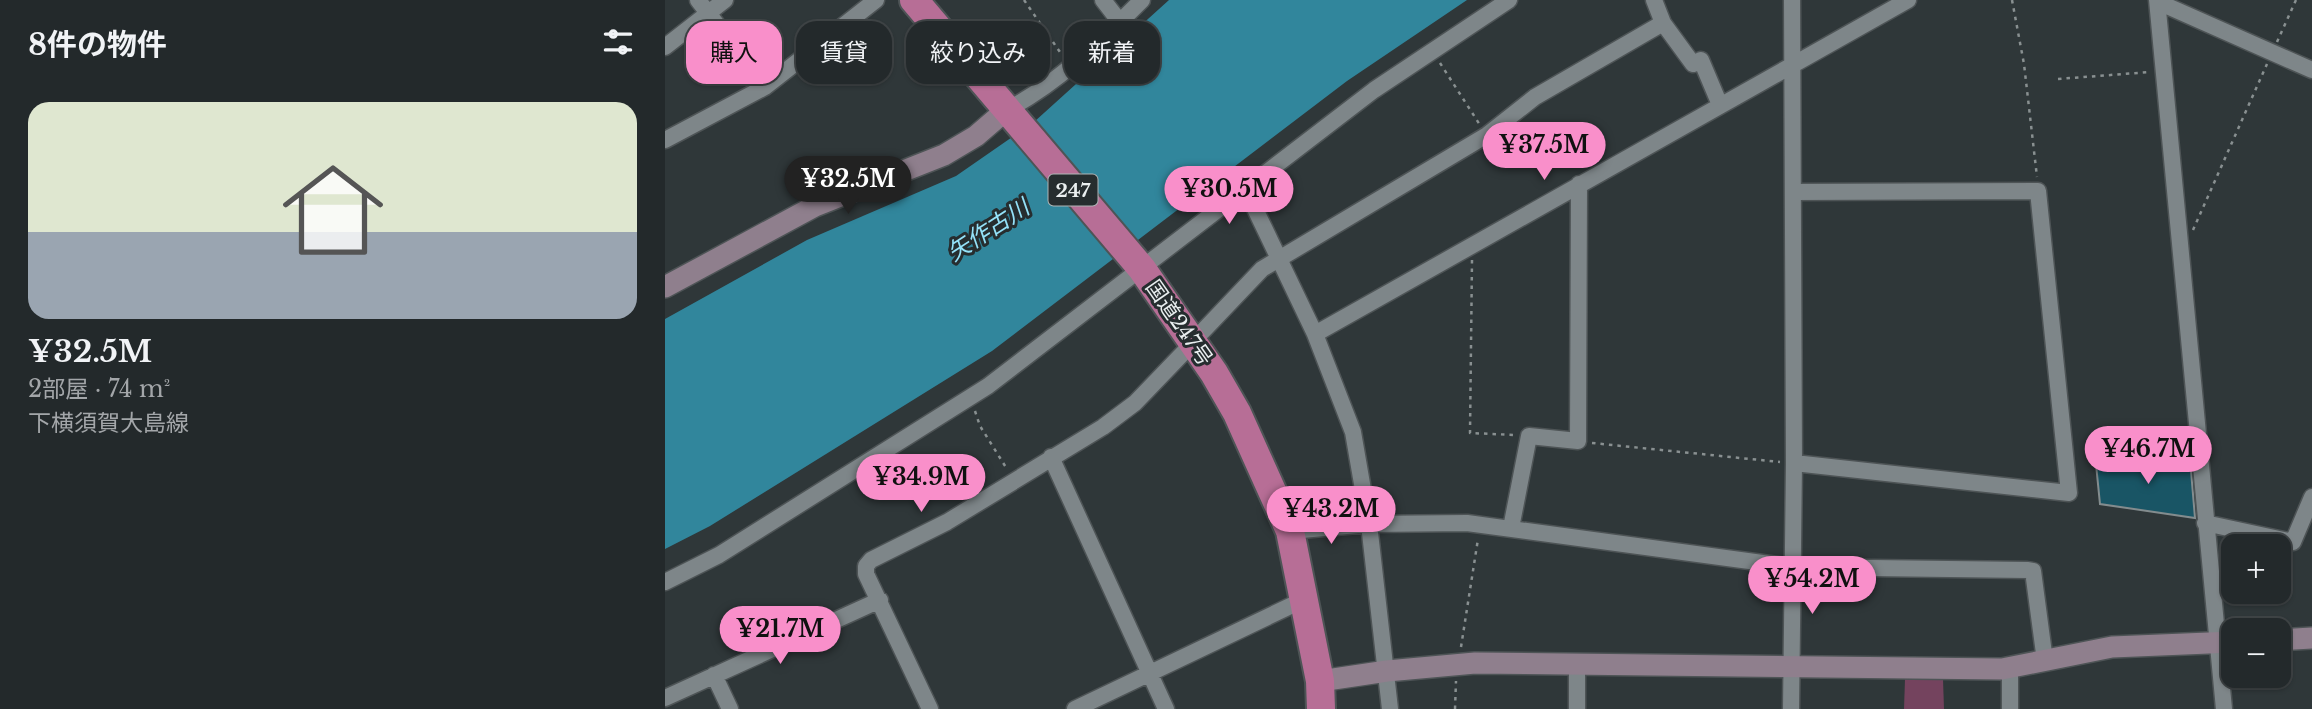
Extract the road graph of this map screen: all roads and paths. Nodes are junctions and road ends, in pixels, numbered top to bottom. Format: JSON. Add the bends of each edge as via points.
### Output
{"nodes":[{"id":1,"x":725,"y":0,"type":"edge"},
{"id":2,"x":876,"y":0,"type":"edge"},
{"id":3,"x":914,"y":0,"type":"edge"},
{"id":4,"x":1024,"y":0,"type":"edge"},
{"id":5,"x":1103,"y":0,"type":"edge"},
{"id":6,"x":1142,"y":0,"type":"edge"},
{"id":7,"x":1509,"y":0,"type":"edge"},
{"id":8,"x":1654,"y":0,"type":"edge"},
{"id":9,"x":1792,"y":0,"type":"edge"},
{"id":10,"x":1908,"y":0,"type":"edge"},
{"id":11,"x":2012,"y":0,"type":"edge"},
{"id":12,"x":2295,"y":0,"type":"edge"},
{"id":13,"x":2157,"y":1,"type":"edge"},
{"id":14,"x":703,"y":6,"type":"edge"},
{"id":15,"x":1119,"y":21,"type":"edge"},
{"id":16,"x":1121,"y":21,"type":"edge"},
{"id":17,"x":1663,"y":23,"type":"junction"},
{"id":18,"x":665,"y":47,"type":"edge"},
{"id":19,"x":2272,"y":52,"type":"junction"},
{"id":20,"x":1064,"y":58,"type":"edge"},
{"id":21,"x":1439,"y":62,"type":"dead end"},
{"id":22,"x":1793,"y":66,"type":"junction"},
{"id":23,"x":2312,"y":70,"type":"edge"},
{"id":24,"x":1064,"y":71,"type":"edge"},
{"id":25,"x":2164,"y":71,"type":"junction"},
{"id":26,"x":2058,"y":79,"type":"dead end"},
{"id":27,"x":765,"y":87,"type":"junction"},
{"id":28,"x":1720,"y":105,"type":"junction"},
{"id":29,"x":1005,"y":111,"type":"junction"},
{"id":30,"x":1487,"y":135,"type":"junction"},
{"id":31,"x":665,"y":140,"type":"edge"},
{"id":32,"x":1579,"y":184,"type":"junction"},
{"id":33,"x":1246,"y":190,"type":"junction"},
{"id":34,"x":2038,"y":191,"type":"junction"},
{"id":35,"x":1794,"y":192,"type":"junction"},
{"id":36,"x":1472,"y":243,"type":"junction"},
{"id":37,"x":2181,"y":257,"type":"junction"},
{"id":38,"x":1280,"y":258,"type":"junction"},
{"id":39,"x":1142,"y":270,"type":"junction"},
{"id":40,"x":665,"y":287,"type":"edge"},
{"id":41,"x":1202,"y":332,"type":"dead end"},
{"id":42,"x":1315,"y":334,"type":"junction"},
{"id":43,"x":1186,"y":350,"type":"dead end"},
{"id":44,"x":988,"y":386,"type":"junction"},
{"id":45,"x":1529,"y":436,"type":"junction"},
{"id":46,"x":1578,"y":441,"type":"junction"},
{"id":47,"x":1051,"y":457,"type":"junction"},
{"id":48,"x":1794,"y":463,"type":"junction"},
{"id":49,"x":1013,"y":480,"type":"junction"},
{"id":50,"x":2312,"y":497,"type":"edge"},
{"id":51,"x":2205,"y":523,"type":"junction"},
{"id":52,"x":1369,"y":524,"type":"junction"},
{"id":53,"x":1481,"y":524,"type":"junction"},
{"id":54,"x":1511,"y":528,"type":"junction"},
{"id":55,"x":1290,"y":531,"type":"junction"},
{"id":56,"x":1793,"y":566,"type":"junction"},
{"id":57,"x":665,"y":582,"type":"edge"},
{"id":58,"x":1305,"y":599,"type":"junction"},
{"id":59,"x":880,"y":600,"type":"junction"},
{"id":60,"x":2221,"y":619,"type":"edge"},
{"id":61,"x":2312,"y":638,"type":"edge"},
{"id":62,"x":2291,"y":639,"type":"edge"},
{"id":63,"x":2221,"y":643,"type":"edge"},
{"id":64,"x":2045,"y":661,"type":"junction"},
{"id":65,"x":1459,"y":664,"type":"junction"},
{"id":66,"x":1577,"y":664,"type":"junction"},
{"id":67,"x":1793,"y":666,"type":"junction"},
{"id":68,"x":2010,"y":667,"type":"junction"},
{"id":69,"x":1387,"y":671,"type":"junction"},
{"id":70,"x":714,"y":675,"type":"junction"},
{"id":71,"x":1151,"y":675,"type":"junction"},
{"id":72,"x":2224,"y":688,"type":"edge"},
{"id":73,"x":1321,"y":695,"type":"edge"},
{"id":74,"x":665,"y":698,"type":"edge"},
{"id":75,"x":730,"y":709,"type":"edge"},
{"id":76,"x":930,"y":709,"type":"edge"},
{"id":77,"x":1075,"y":709,"type":"edge"},
{"id":78,"x":1166,"y":709,"type":"edge"},
{"id":79,"x":1390,"y":709,"type":"edge"},
{"id":80,"x":1455,"y":709,"type":"edge"},
{"id":81,"x":1577,"y":709,"type":"edge"},
{"id":82,"x":1791,"y":709,"type":"edge"},
{"id":83,"x":2010,"y":709,"type":"edge"},
{"id":84,"x":2224,"y":709,"type":"edge"}],
"edges":[{"from":1,"to":14,"type":"street"},
{"from":2,"to":27,"type":"street"},
{"from":3,"to":29,"type":"highway","name":"国道247号","number":"247"},
{"from":4,"to":20,"type":"path"},
{"from":5,"to":15,"type":"street"},
{"from":6,"to":16,"type":"street"},
{"from":7,"to":33,"type":"street","via":[[1374,90]]},
{"from":8,"to":17,"type":"street"},
{"from":9,"to":22,"type":"street"},
{"from":10,"to":22,"type":"street"},
{"from":11,"to":34,"type":"path"},
{"from":12,"to":19,"type":"path"},
{"from":13,"to":19,"type":"street"},
{"from":13,"to":25,"type":"street"},
{"from":14,"to":18,"type":"street"},
{"from":14,"to":27,"type":"street"},
{"from":17,"to":28,"type":"street","via":[[1693,64],[1701,60]]},
{"from":17,"to":30,"type":"street","via":[[1535,97]]},
{"from":19,"to":23,"type":"street"},
{"from":19,"to":37,"type":"path"},
{"from":21,"to":30,"type":"path"},
{"from":22,"to":28,"type":"street"},
{"from":22,"to":35,"type":"street"},
{"from":24,"to":29,"type":"street"},
{"from":25,"to":26,"type":"path"},
{"from":25,"to":37,"type":"street"},
{"from":27,"to":31,"type":"street"},
{"from":28,"to":32,"type":"street"},
{"from":29,"to":39,"type":"highway","name":"国道247号","number":"247"},
{"from":29,"to":40,"type":"street","via":[[944,155],[815,206]]},
{"from":30,"to":38,"type":"street"},
{"from":32,"to":36,"type":"street"},
{"from":32,"to":46,"type":"street"},
{"from":33,"to":38,"type":"street"},
{"from":33,"to":39,"type":"street"},
{"from":34,"to":35,"type":"street"},
{"from":34,"to":48,"type":"street","via":[[2069,493]]},
{"from":35,"to":48,"type":"street"},
{"from":36,"to":42,"type":"street"},
{"from":36,"to":45,"type":"path","via":[[1470,433]]},
{"from":37,"to":51,"type":"street"},
{"from":38,"to":41,"type":"street","via":[[1262,269]]},
{"from":38,"to":42,"type":"street"},
{"from":39,"to":44,"type":"street"},
{"from":39,"to":55,"type":"highway","name":"国道247号","number":"247","via":[[1214,373]]},
{"from":42,"to":52,"type":"street","via":[[1353,432]]},
{"from":43,"to":47,"type":"street","via":[[1135,403]]},
{"from":44,"to":49,"type":"path","via":[[974,410]]},
{"from":44,"to":57,"type":"street","via":[[719,555]]},
{"from":45,"to":46,"type":"street"},
{"from":45,"to":54,"type":"street"},
{"from":46,"to":48,"type":"path"},
{"from":47,"to":49,"type":"street"},
{"from":47,"to":71,"type":"street"},
{"from":48,"to":56,"type":"street"},
{"from":49,"to":59,"type":"street","via":[[947,522],[871,560],[866,573]]},
{"from":50,"to":51,"type":"street","via":[[2293,542]]},
{"from":51,"to":60,"type":"street"},
{"from":52,"to":53,"type":"street"},
{"from":52,"to":55,"type":"street"},
{"from":52,"to":69,"type":"street"},
{"from":53,"to":54,"type":"street"},
{"from":53,"to":65,"type":"path"},
{"from":54,"to":56,"type":"street"},
{"from":55,"to":58,"type":"highway","name":"国道247号","number":"247"},
{"from":56,"to":64,"type":"street","via":[[2033,571]]},
{"from":56,"to":67,"type":"street"},
{"from":58,"to":71,"type":"street"},
{"from":58,"to":73,"type":"highway","name":"国道247号","number":"247"},
{"from":59,"to":70,"type":"street"},
{"from":59,"to":76,"type":"street"},
{"from":61,"to":62,"type":"street"},
{"from":63,"to":64,"type":"street","via":[[2112,647]]},
{"from":64,"to":68,"type":"street"},
{"from":65,"to":66,"type":"street"},
{"from":65,"to":69,"type":"street"},
{"from":65,"to":80,"type":"path"},
{"from":66,"to":67,"type":"street"},
{"from":66,"to":81,"type":"street"},
{"from":67,"to":68,"type":"street"},
{"from":67,"to":82,"type":"street"},
{"from":68,"to":83,"type":"street"},
{"from":69,"to":73,"type":"street"},
{"from":69,"to":79,"type":"street"},
{"from":70,"to":74,"type":"street"},
{"from":70,"to":75,"type":"street"},
{"from":71,"to":77,"type":"street"},
{"from":71,"to":78,"type":"street"},
{"from":72,"to":84,"type":"street"}]}
